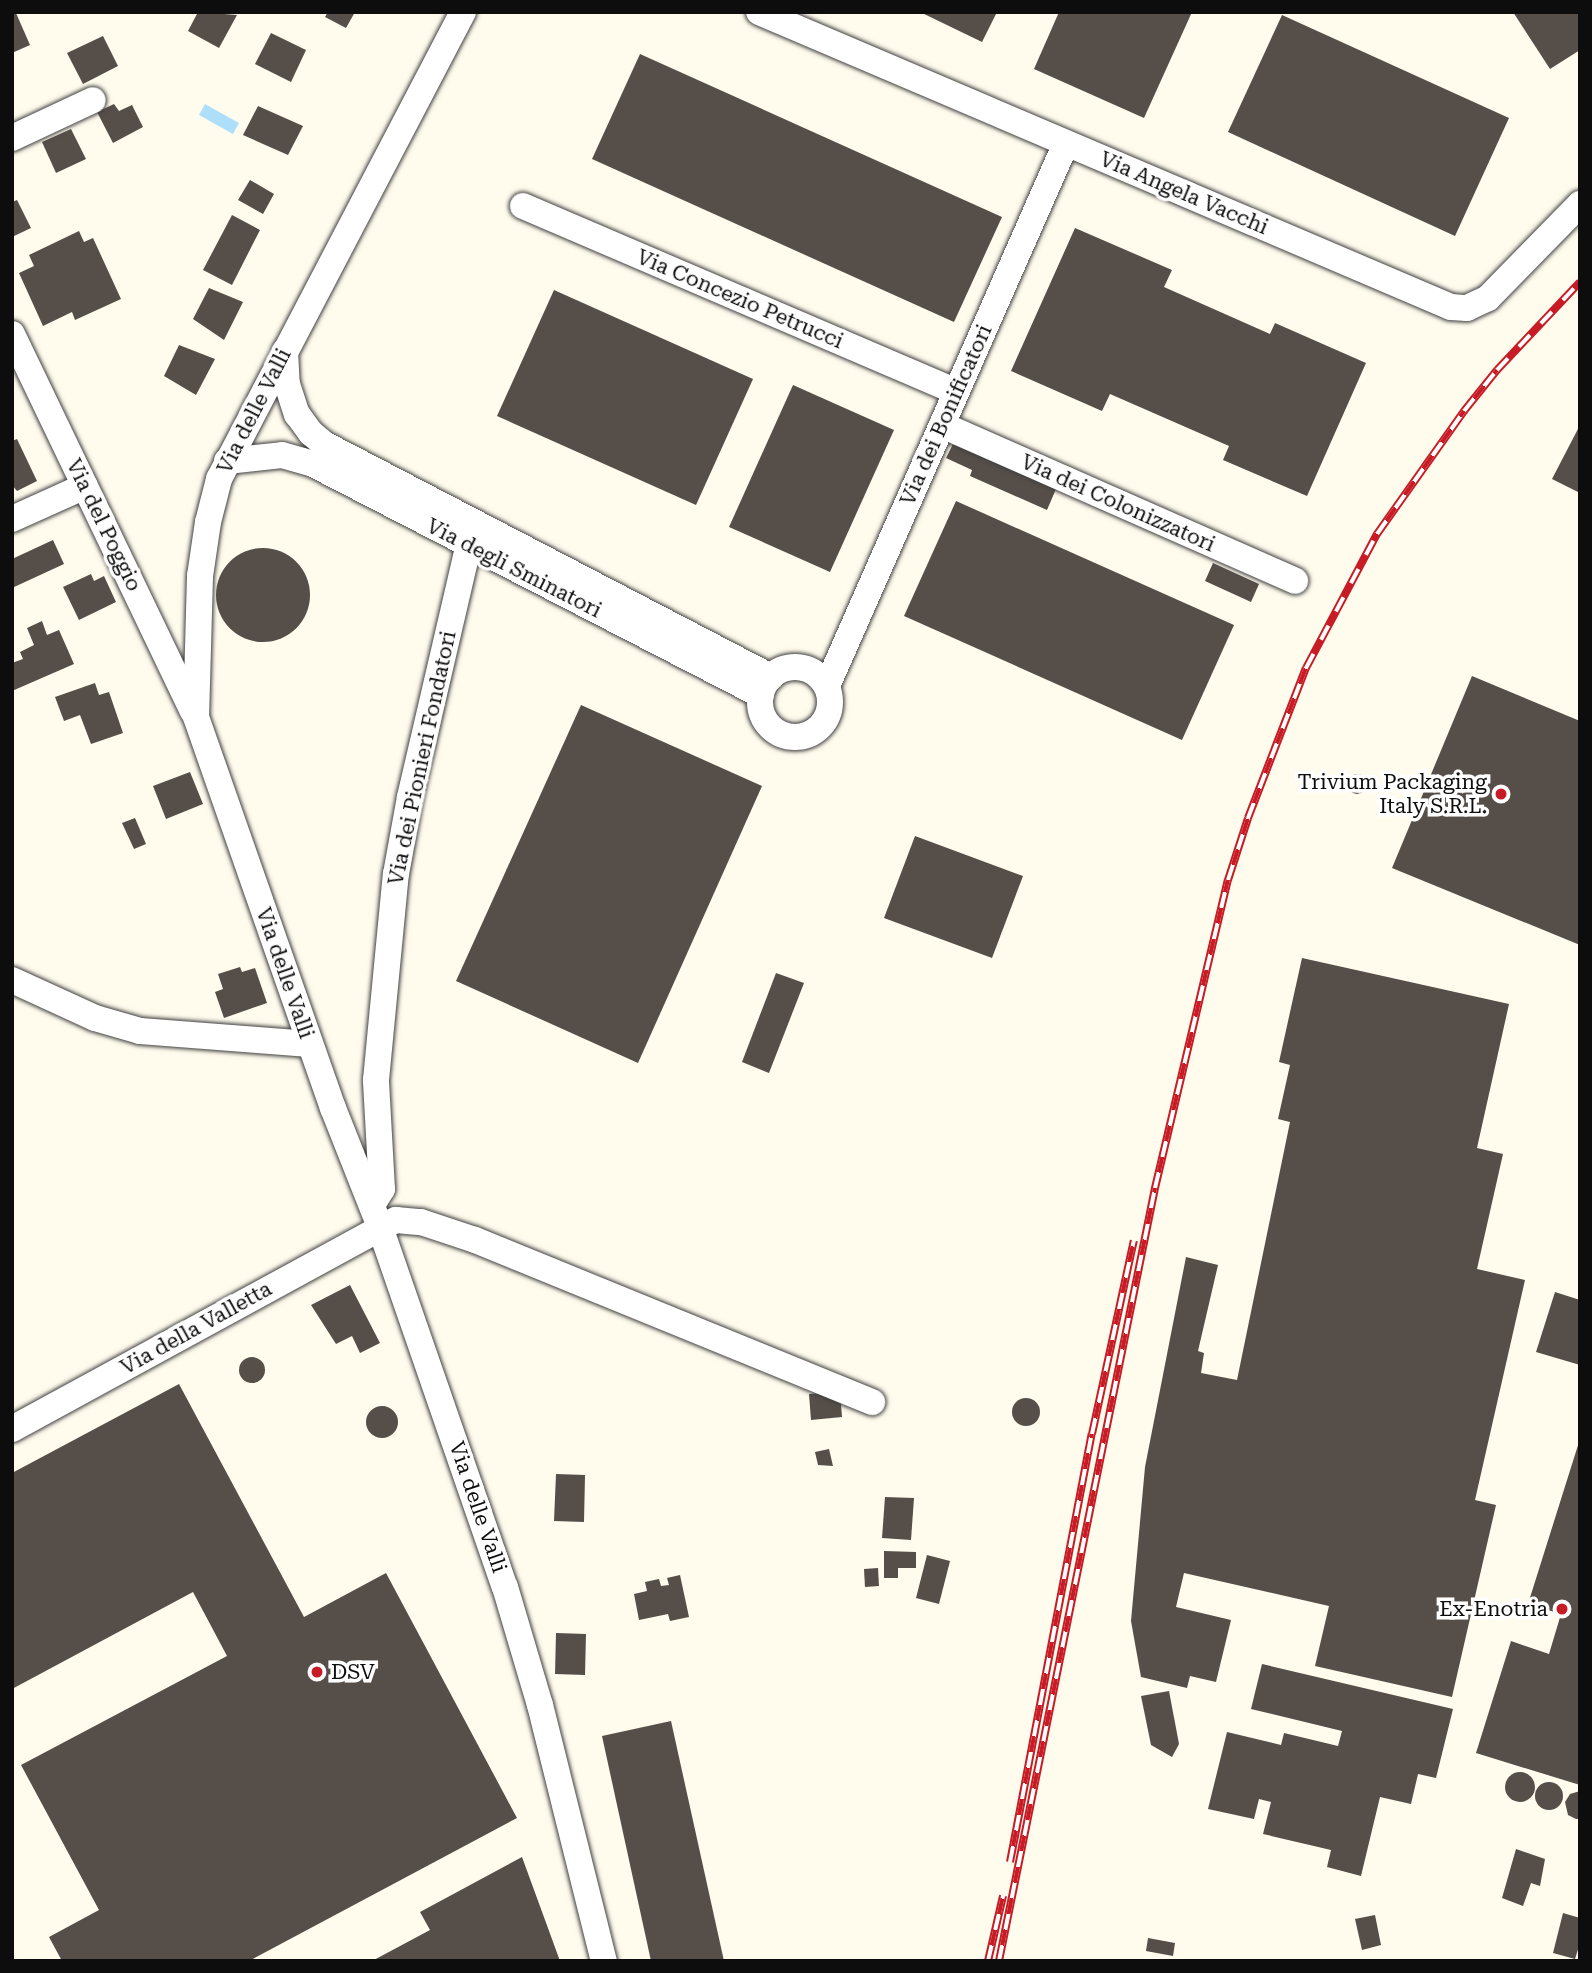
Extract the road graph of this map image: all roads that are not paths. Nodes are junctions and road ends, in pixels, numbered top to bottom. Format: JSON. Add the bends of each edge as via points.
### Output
{"nodes":[{"id":1,"x":463,"y":12,"type":"edge"},
{"id":2,"x":759,"y":12,"type":"edge"},
{"id":3,"x":93,"y":100,"type":"dead end"},
{"id":4,"x":12,"y":138,"type":"edge"},
{"id":5,"x":1066,"y":143,"type":"junction"},
{"id":6,"x":1580,"y":204,"type":"edge"},
{"id":7,"x":523,"y":206,"type":"dead end"},
{"id":8,"x":12,"y":334,"type":"edge"},
{"id":9,"x":285,"y":351,"type":"junction"},
{"id":10,"x":956,"y":393,"type":"junction"},
{"id":11,"x":252,"y":414,"type":"junction"},
{"id":12,"x":297,"y":414,"type":"junction"},
{"id":13,"x":942,"y":425,"type":"junction"},
{"id":14,"x":263,"y":455,"type":"junction"},
{"id":15,"x":227,"y":461,"type":"junction"},
{"id":16,"x":85,"y":486,"type":"junction"},
{"id":17,"x":12,"y":519,"type":"edge"},
{"id":18,"x":469,"y":544,"type":"junction"},
{"id":19,"x":1295,"y":581,"type":"dead end"},
{"id":20,"x":766,"y":686,"type":"junction"},
{"id":21,"x":827,"y":687,"type":"junction"},
{"id":22,"x":196,"y":717,"type":"junction"},
{"id":23,"x":12,"y":980,"type":"edge"},
{"id":24,"x":310,"y":1044,"type":"junction"},
{"id":25,"x":375,"y":1099,"type":"junction"},
{"id":26,"x":332,"y":1108,"type":"junction"},
{"id":27,"x":376,"y":1216,"type":"junction"},
{"id":28,"x":872,"y":1402,"type":"dead end"},
{"id":29,"x":12,"y":1429,"type":"edge"},
{"id":30,"x":604,"y":1961,"type":"edge"}],
"edges":[{"from":1,"to":9,"type":"street","name":"Via delle Valli"},
{"from":2,"to":5,"type":"street","name":"Via Angela Vacchi"},
{"from":3,"to":4,"type":"street"},
{"from":5,"to":6,"type":"street","name":"Via Angela Vacchi","via":[[1451,307],[1488,299]]},
{"from":5,"to":10,"type":"street","name":"Via dei Bonificatori"},
{"from":7,"to":10,"type":"street","name":"Via Concezio Petrucci"},
{"from":8,"to":16,"type":"street","name":"Via del Poggio"},
{"from":9,"to":11,"type":"street","name":"Via delle Valli"},
{"from":9,"to":12,"type":"street","name":"Via degli Sminatori","via":[[287,384]]},
{"from":10,"to":13,"type":"street","name":"Via dei Bonificatori"},
{"from":11,"to":12,"type":"street"},
{"from":11,"to":14,"type":"street"},
{"from":11,"to":15,"type":"street","name":"Via delle Valli"},
{"from":12,"to":20,"type":"street","name":"Via degli Sminatori","via":[[311,433],[330,447]]},
{"from":13,"to":19,"type":"street","name":"Via dei Colonizzatori"},
{"from":13,"to":21,"type":"street","name":"Via dei Bonificatori"},
{"from":14,"to":15,"type":"street","name":"Via degli Sminatori"},
{"from":14,"to":18,"type":"street","name":"Via degli Sminatori","via":[[313,464]]},
{"from":15,"to":22,"type":"street","name":"Via delle Valli","via":[[212,502],[201,566],[195,641]]},
{"from":16,"to":17,"type":"street"},
{"from":16,"to":22,"type":"street","name":"Via del Poggio"},
{"from":18,"to":20,"type":"street","name":"Via degli Sminatori"},
{"from":18,"to":25,"type":"street","name":"Via dei Pionieri Fondatori","via":[[400,850]]},
{"from":20,"to":21,"type":"street","via":[[780,670],[802,667]]},
{"from":20,"to":21,"type":"street","via":[[760,707],[771,729],[793,738],[816,731],[825,722],[831,698]]},
{"from":22,"to":24,"type":"street","name":"Via delle Valli"},
{"from":23,"to":24,"type":"street","via":[[88,1015],[139,1031]]},
{"from":24,"to":26,"type":"street","name":"Via delle Valli"},
{"from":25,"to":26,"type":"street","via":[[353,1110]]},
{"from":25,"to":27,"type":"street","name":"Via dei Pionieri Fondatori","via":[[382,1189]]},
{"from":26,"to":27,"type":"street","name":"Via delle Valli"},
{"from":27,"to":28,"type":"street","via":[[439,1227]]},
{"from":27,"to":29,"type":"street","name":"Via della Valletta"},
{"from":27,"to":30,"type":"street","name":"Via delle Valli","via":[[520,1633]]}]}
